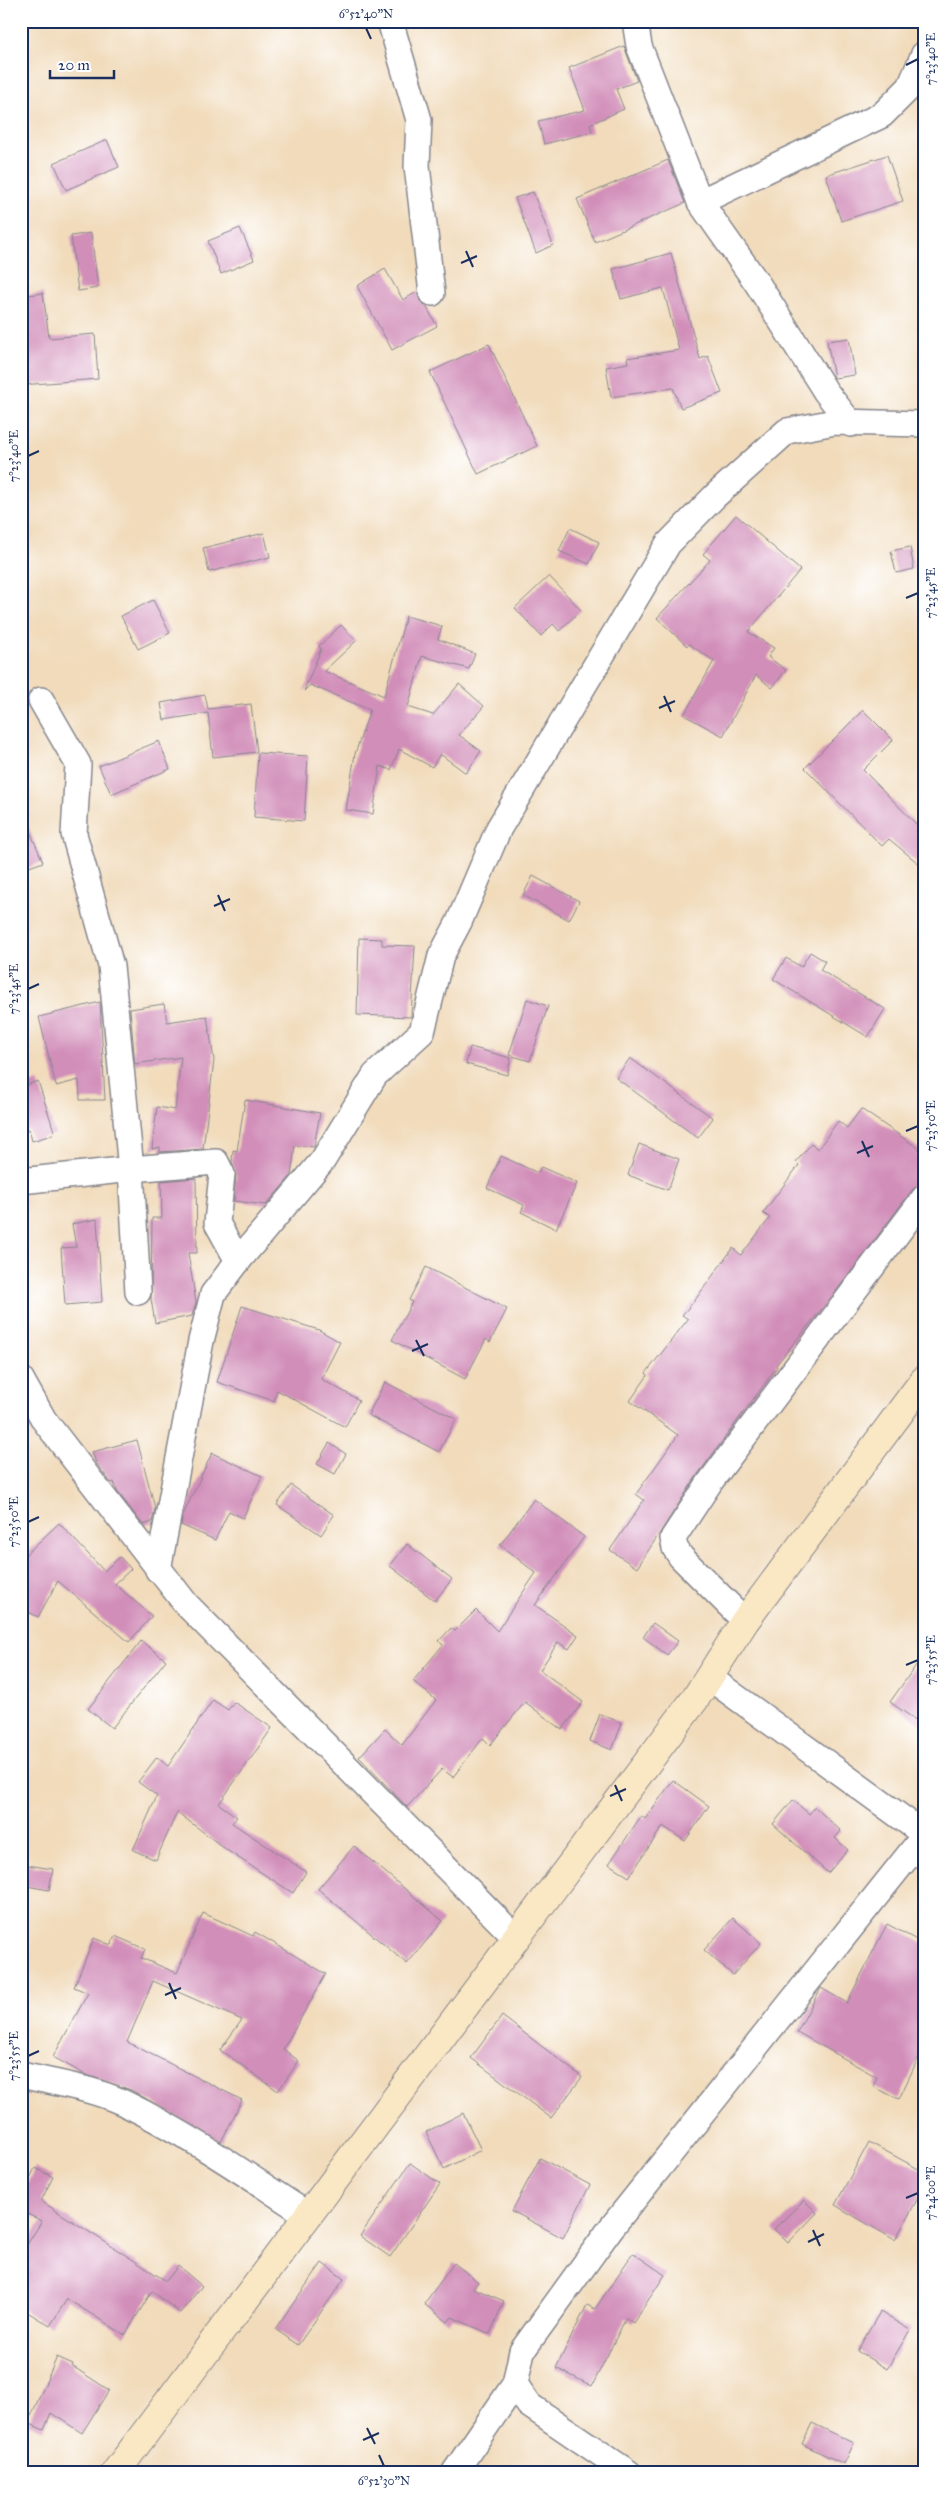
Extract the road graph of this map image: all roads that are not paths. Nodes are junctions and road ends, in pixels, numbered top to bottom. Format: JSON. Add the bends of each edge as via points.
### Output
{"nodes":[{"id":1,"x":390,"y":21,"type":"edge"},
{"id":2,"x":635,"y":21,"type":"edge"},
{"id":3,"x":924,"y":54,"type":"edge"},
{"id":4,"x":700,"y":202,"type":"junction"},
{"id":5,"x":432,"y":294,"type":"dead end"},
{"id":6,"x":851,"y":424,"type":"junction"},
{"id":7,"x":924,"y":424,"type":"edge"},
{"id":8,"x":42,"y":700,"type":"dead end"},
{"id":9,"x":131,"y":1169,"type":"junction"},
{"id":10,"x":21,"y":1182,"type":"edge"},
{"id":11,"x":924,"y":1198,"type":"edge"},
{"id":12,"x":238,"y":1261,"type":"junction"},
{"id":13,"x":138,"y":1292,"type":"dead end"},
{"id":14,"x":21,"y":1379,"type":"edge"},
{"id":15,"x":924,"y":1380,"type":"edge"},
{"id":16,"x":158,"y":1570,"type":"junction"},
{"id":17,"x":745,"y":1621,"type":"junction"},
{"id":18,"x":710,"y":1678,"type":"junction"},
{"id":19,"x":924,"y":1835,"type":"edge"},
{"id":20,"x":515,"y":1937,"type":"junction"},
{"id":21,"x":21,"y":2075,"type":"edge"},
{"id":22,"x":308,"y":2214,"type":"junction"},
{"id":23,"x":515,"y":2384,"type":"junction"},
{"id":24,"x":115,"y":2473,"type":"edge"},
{"id":25,"x":454,"y":2473,"type":"edge"},
{"id":26,"x":629,"y":2473,"type":"edge"}],
"edges":[{"from":1,"to":5,"type":"street","via":[[419,120],[417,166]]},
{"from":2,"to":4,"type":"street","via":[[639,46]]},
{"from":3,"to":4,"type":"street","via":[[910,87],[882,115]]},
{"from":4,"to":6,"type":"street","via":[[757,283],[826,392]]},
{"from":6,"to":7,"type":"street"},
{"from":6,"to":12,"type":"street","via":[[835,422],[787,431],[668,544],[499,828],[441,956],[422,1032],[375,1075],[323,1160]]},
{"from":8,"to":9,"type":"street","via":[[78,764],[74,834],[110,966]]},
{"from":9,"to":10,"type":"street"},
{"from":9,"to":12,"type":"street","via":[[216,1162],[222,1174],[218,1223]]},
{"from":9,"to":13,"type":"street"},
{"from":11,"to":17,"type":"street","via":[[710,1482],[673,1538],[674,1548]]},
{"from":12,"to":16,"type":"street","via":[[213,1294],[201,1341]]},
{"from":14,"to":16,"type":"street","via":[[44,1420]]},
{"from":15,"to":17,"type":"street"},
{"from":16,"to":20,"type":"street","via":[[186,1604]]},
{"from":17,"to":18,"type":"street"},
{"from":18,"to":19,"type":"street"},
{"from":18,"to":20,"type":"street"},
{"from":19,"to":23,"type":"street","via":[[611,2228],[522,2350]]},
{"from":20,"to":22,"type":"street"},
{"from":21,"to":22,"type":"street","via":[[90,2091],[124,2103]]},
{"from":22,"to":24,"type":"street"},
{"from":23,"to":25,"type":"street"},
{"from":23,"to":26,"type":"street","via":[[529,2405]]}]}
